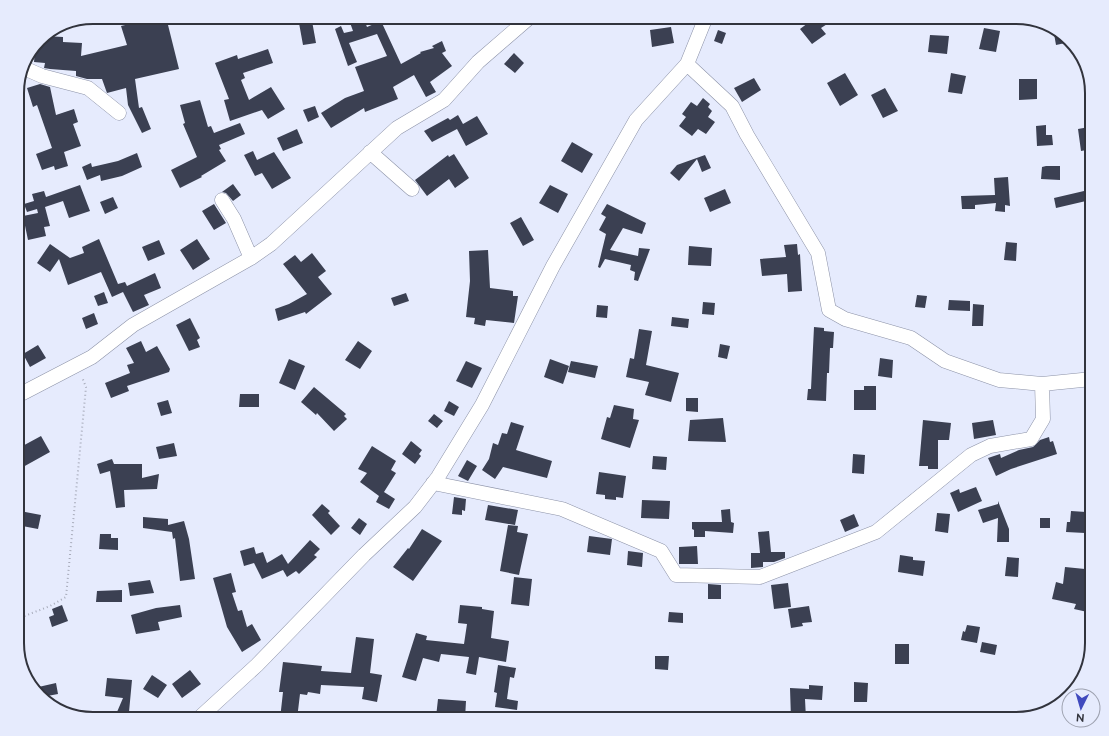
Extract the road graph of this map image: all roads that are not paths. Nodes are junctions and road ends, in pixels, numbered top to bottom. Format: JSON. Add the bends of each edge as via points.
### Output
{"nodes":[{"id":1,"x":522,"y":24,"type":"edge"},
{"id":2,"x":703,"y":24,"type":"edge"},
{"id":3,"x":687,"y":64,"type":"junction"},
{"id":4,"x":28,"y":70,"type":"edge"},
{"id":5,"x":119,"y":113,"type":"dead end"},
{"id":6,"x":370,"y":152,"type":"junction"},
{"id":7,"x":412,"y":189,"type":"dead end"},
{"id":8,"x":222,"y":200,"type":"dead end"},
{"id":9,"x":250,"y":258,"type":"junction"},
{"id":10,"x":1085,"y":381,"type":"edge"},
{"id":11,"x":1042,"y":384,"type":"junction"},
{"id":12,"x":24,"y":392,"type":"edge"},
{"id":13,"x":433,"y":483,"type":"junction"},
{"id":14,"x":206,"y":712,"type":"edge"}],
"edges":[{"from":1,"to":6,"type":"street","via":[[478,62],[444,100],[397,128]]},
{"from":2,"to":3,"type":"street"},
{"from":3,"to":11,"type":"street","via":[[732,106],[818,253],[829,310],[845,320],[911,338],[945,360],[999,380]]},
{"from":3,"to":13,"type":"street","via":[[636,120],[553,266],[482,405]]},
{"from":4,"to":5,"type":"street","via":[[88,88]]},
{"from":6,"to":7,"type":"street"},
{"from":6,"to":9,"type":"street","via":[[276,239]]},
{"from":8,"to":9,"type":"street","via":[[234,219]]},
{"from":9,"to":12,"type":"street","via":[[133,325],[92,357]]},
{"from":10,"to":11,"type":"street"},
{"from":11,"to":13,"type":"street","via":[[1043,420],[1031,439],[990,446],[971,455],[876,532],[760,577],[676,576],[661,550],[562,509]]},
{"from":13,"to":14,"type":"street","via":[[415,507],[364,555],[257,665]]}]}
